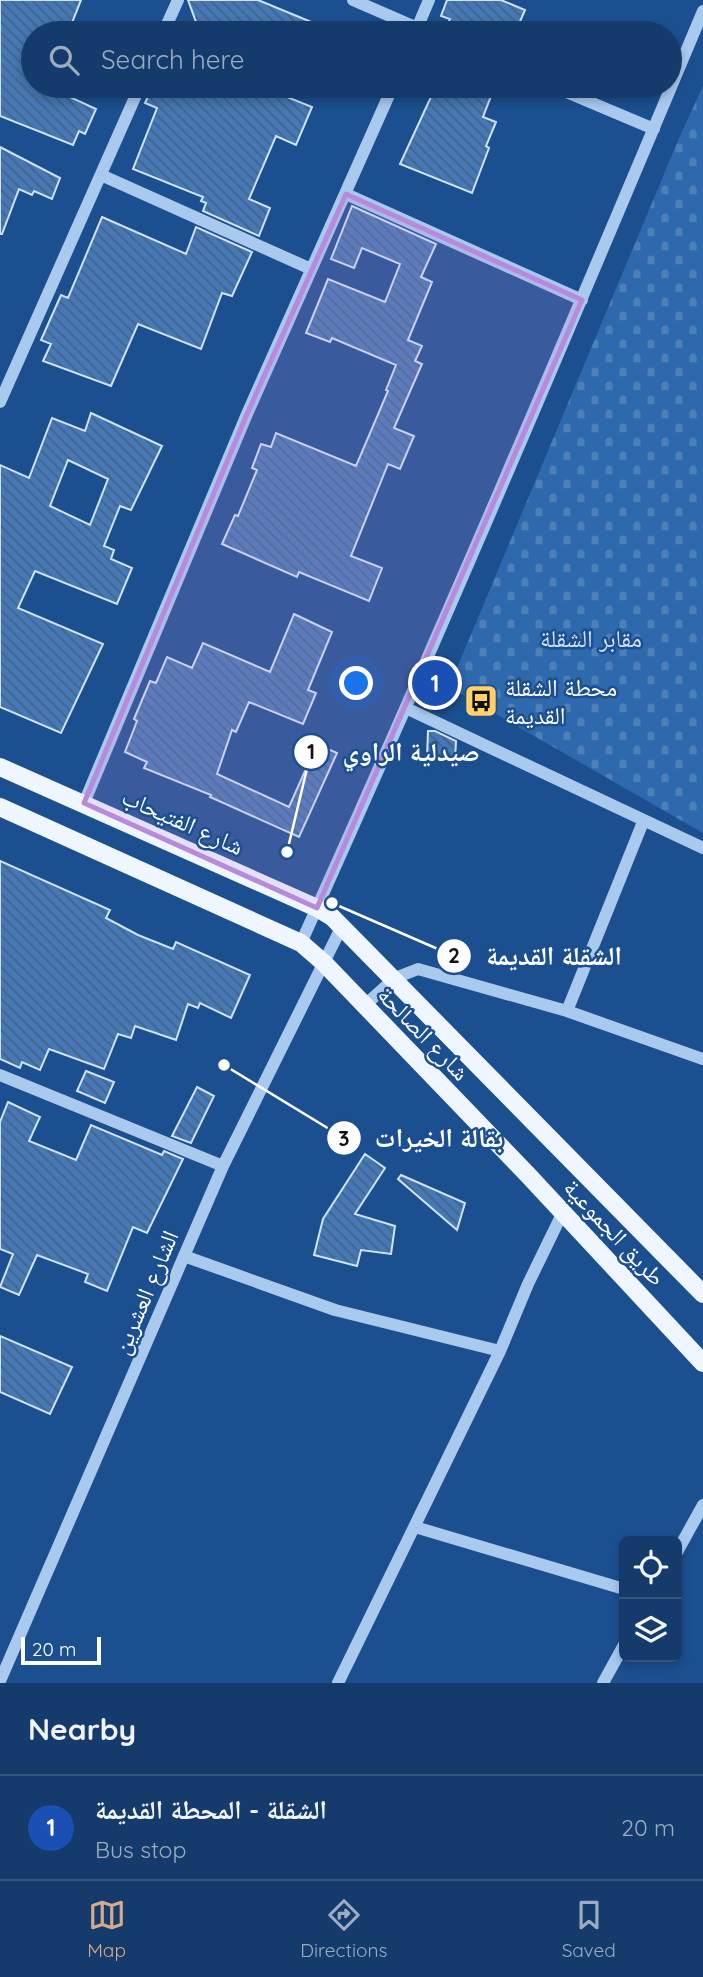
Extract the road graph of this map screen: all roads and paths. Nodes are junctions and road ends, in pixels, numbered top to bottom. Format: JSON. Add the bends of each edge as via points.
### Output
{"nodes":[{"id":1,"x":178,"y":0,"type":"edge"},
{"id":2,"x":353,"y":0,"type":"edge"},
{"id":3,"x":429,"y":0,"type":"edge"},
{"id":4,"x":703,"y":11,"type":"edge"},
{"id":5,"x":168,"y":21,"type":"edge"},
{"id":6,"x":398,"y":21,"type":"edge"},
{"id":7,"x":424,"y":21,"type":"edge"},
{"id":8,"x":682,"y":62,"type":"edge"},
{"id":9,"x":135,"y":98,"type":"edge"},
{"id":10,"x":388,"y":98,"type":"edge"},
{"id":11,"x":580,"y":98,"type":"edge"},
{"id":12,"x":667,"y":98,"type":"edge"},
{"id":13,"x":654,"y":129,"type":"junction"},
{"id":14,"x":101,"y":175,"type":"junction"},
{"id":15,"x":346,"y":194,"type":"junction"},
{"id":16,"x":311,"y":270,"type":"junction"},
{"id":17,"x":582,"y":300,"type":"junction"},
{"id":18,"x":0,"y":402,"type":"edge"},
{"id":19,"x":406,"y":708,"type":"junction"},
{"id":20,"x":0,"y":767,"type":"edge"},
{"id":21,"x":84,"y":803,"type":"junction"},
{"id":22,"x":0,"y":807,"type":"edge"},
{"id":23,"x":643,"y":822,"type":"junction"},
{"id":24,"x":703,"y":848,"type":"edge"},
{"id":25,"x":317,"y":908,"type":"junction"},
{"id":26,"x":342,"y":926,"type":"junction"},
{"id":27,"x":301,"y":943,"type":"junction"},
{"id":28,"x":324,"y":963,"type":"junction"},
{"id":29,"x":395,"y":978,"type":"junction"},
{"id":30,"x":364,"y":1006,"type":"junction"},
{"id":31,"x":567,"y":1010,"type":"junction"},
{"id":32,"x":703,"y":1059,"type":"edge"},
{"id":33,"x":0,"y":1075,"type":"edge"},
{"id":34,"x":518,"y":1105,"type":"joint"},
{"id":35,"x":490,"y":1137,"type":"joint"},
{"id":36,"x":223,"y":1166,"type":"junction"},
{"id":37,"x":563,"y":1212,"type":"junction"},
{"id":38,"x":184,"y":1256,"type":"junction"},
{"id":39,"x":703,"y":1294,"type":"edge"},
{"id":40,"x":500,"y":1351,"type":"junction"},
{"id":41,"x":703,"y":1363,"type":"edge"},
{"id":42,"x":703,"y":1505,"type":"edge"},
{"id":43,"x":415,"y":1527,"type":"junction"},
{"id":44,"x":682,"y":1543,"type":"edge"},
{"id":45,"x":619,"y":1588,"type":"edge"},
{"id":46,"x":619,"y":1654,"type":"edge"},
{"id":47,"x":3,"y":1667,"type":"edge"},
{"id":48,"x":0,"y":1681,"type":"edge"},
{"id":49,"x":338,"y":1683,"type":"edge"},
{"id":50,"x":603,"y":1683,"type":"edge"}],
"edges":[{"from":1,"to":5,"type":"street"},
{"from":2,"to":6,"type":"street"},
{"from":3,"to":7,"type":"street"},
{"from":4,"to":8,"type":"street"},
{"from":9,"to":14,"type":"street"},
{"from":10,"to":15,"type":"street"},
{"from":11,"to":13,"type":"street"},
{"from":12,"to":13,"type":"street"},
{"from":13,"to":17,"type":"street"},
{"from":14,"to":16,"type":"street"},
{"from":14,"to":18,"type":"street"},
{"from":15,"to":16,"type":"street"},
{"from":15,"to":17,"type":"street"},
{"from":16,"to":21,"type":"street"},
{"from":17,"to":19,"type":"street"},
{"from":19,"to":23,"type":"street"},
{"from":19,"to":25,"type":"street"},
{"from":20,"to":21,"type":"main road","name":"شارع الفتيحاب"},
{"from":21,"to":25,"type":"main road","name":"شارع الفتيحاب"},
{"from":22,"to":27,"type":"main road"},
{"from":23,"to":24,"type":"street"},
{"from":23,"to":31,"type":"street"},
{"from":25,"to":26,"type":"main road","name":"شارع الفتيحاب"},
{"from":25,"to":27,"type":"street"},
{"from":26,"to":28,"type":"street","name":"الشارع العشرين"},
{"from":26,"to":29,"type":"main road","name":"شارع الصالحة"},
{"from":27,"to":28,"type":"main road"},
{"from":28,"to":30,"type":"main road","name":"شارع الصالحة"},
{"from":28,"to":36,"type":"street","name":"الشارع العشرين"},
{"from":29,"to":30,"type":"street"},
{"from":29,"to":31,"type":"street","via":[[418,969]]},
{"from":29,"to":34,"type":"main road","name":"شارع الصالحة"},
{"from":30,"to":35,"type":"main road","name":"شارع الصالحة"},
{"from":31,"to":32,"type":"street"},
{"from":33,"to":36,"type":"street"},
{"from":34,"to":39,"type":"main road","name":"طريق الجموعية"},
{"from":35,"to":37,"type":"main road","name":"طريق الجموعية"},
{"from":36,"to":38,"type":"street","name":"الشارع العشرين"},
{"from":37,"to":40,"type":"street"},
{"from":37,"to":41,"type":"main road","name":"طريق الجموعية"},
{"from":38,"to":40,"type":"street","via":[[335,1310]]},
{"from":38,"to":47,"type":"street","name":"الشارع العشرين"},
{"from":40,"to":43,"type":"street"},
{"from":42,"to":44,"type":"street"},
{"from":43,"to":45,"type":"street"},
{"from":43,"to":49,"type":"street"},
{"from":46,"to":50,"type":"street"},
{"from":47,"to":48,"type":"street","name":"الشارع العشرين"}]}
